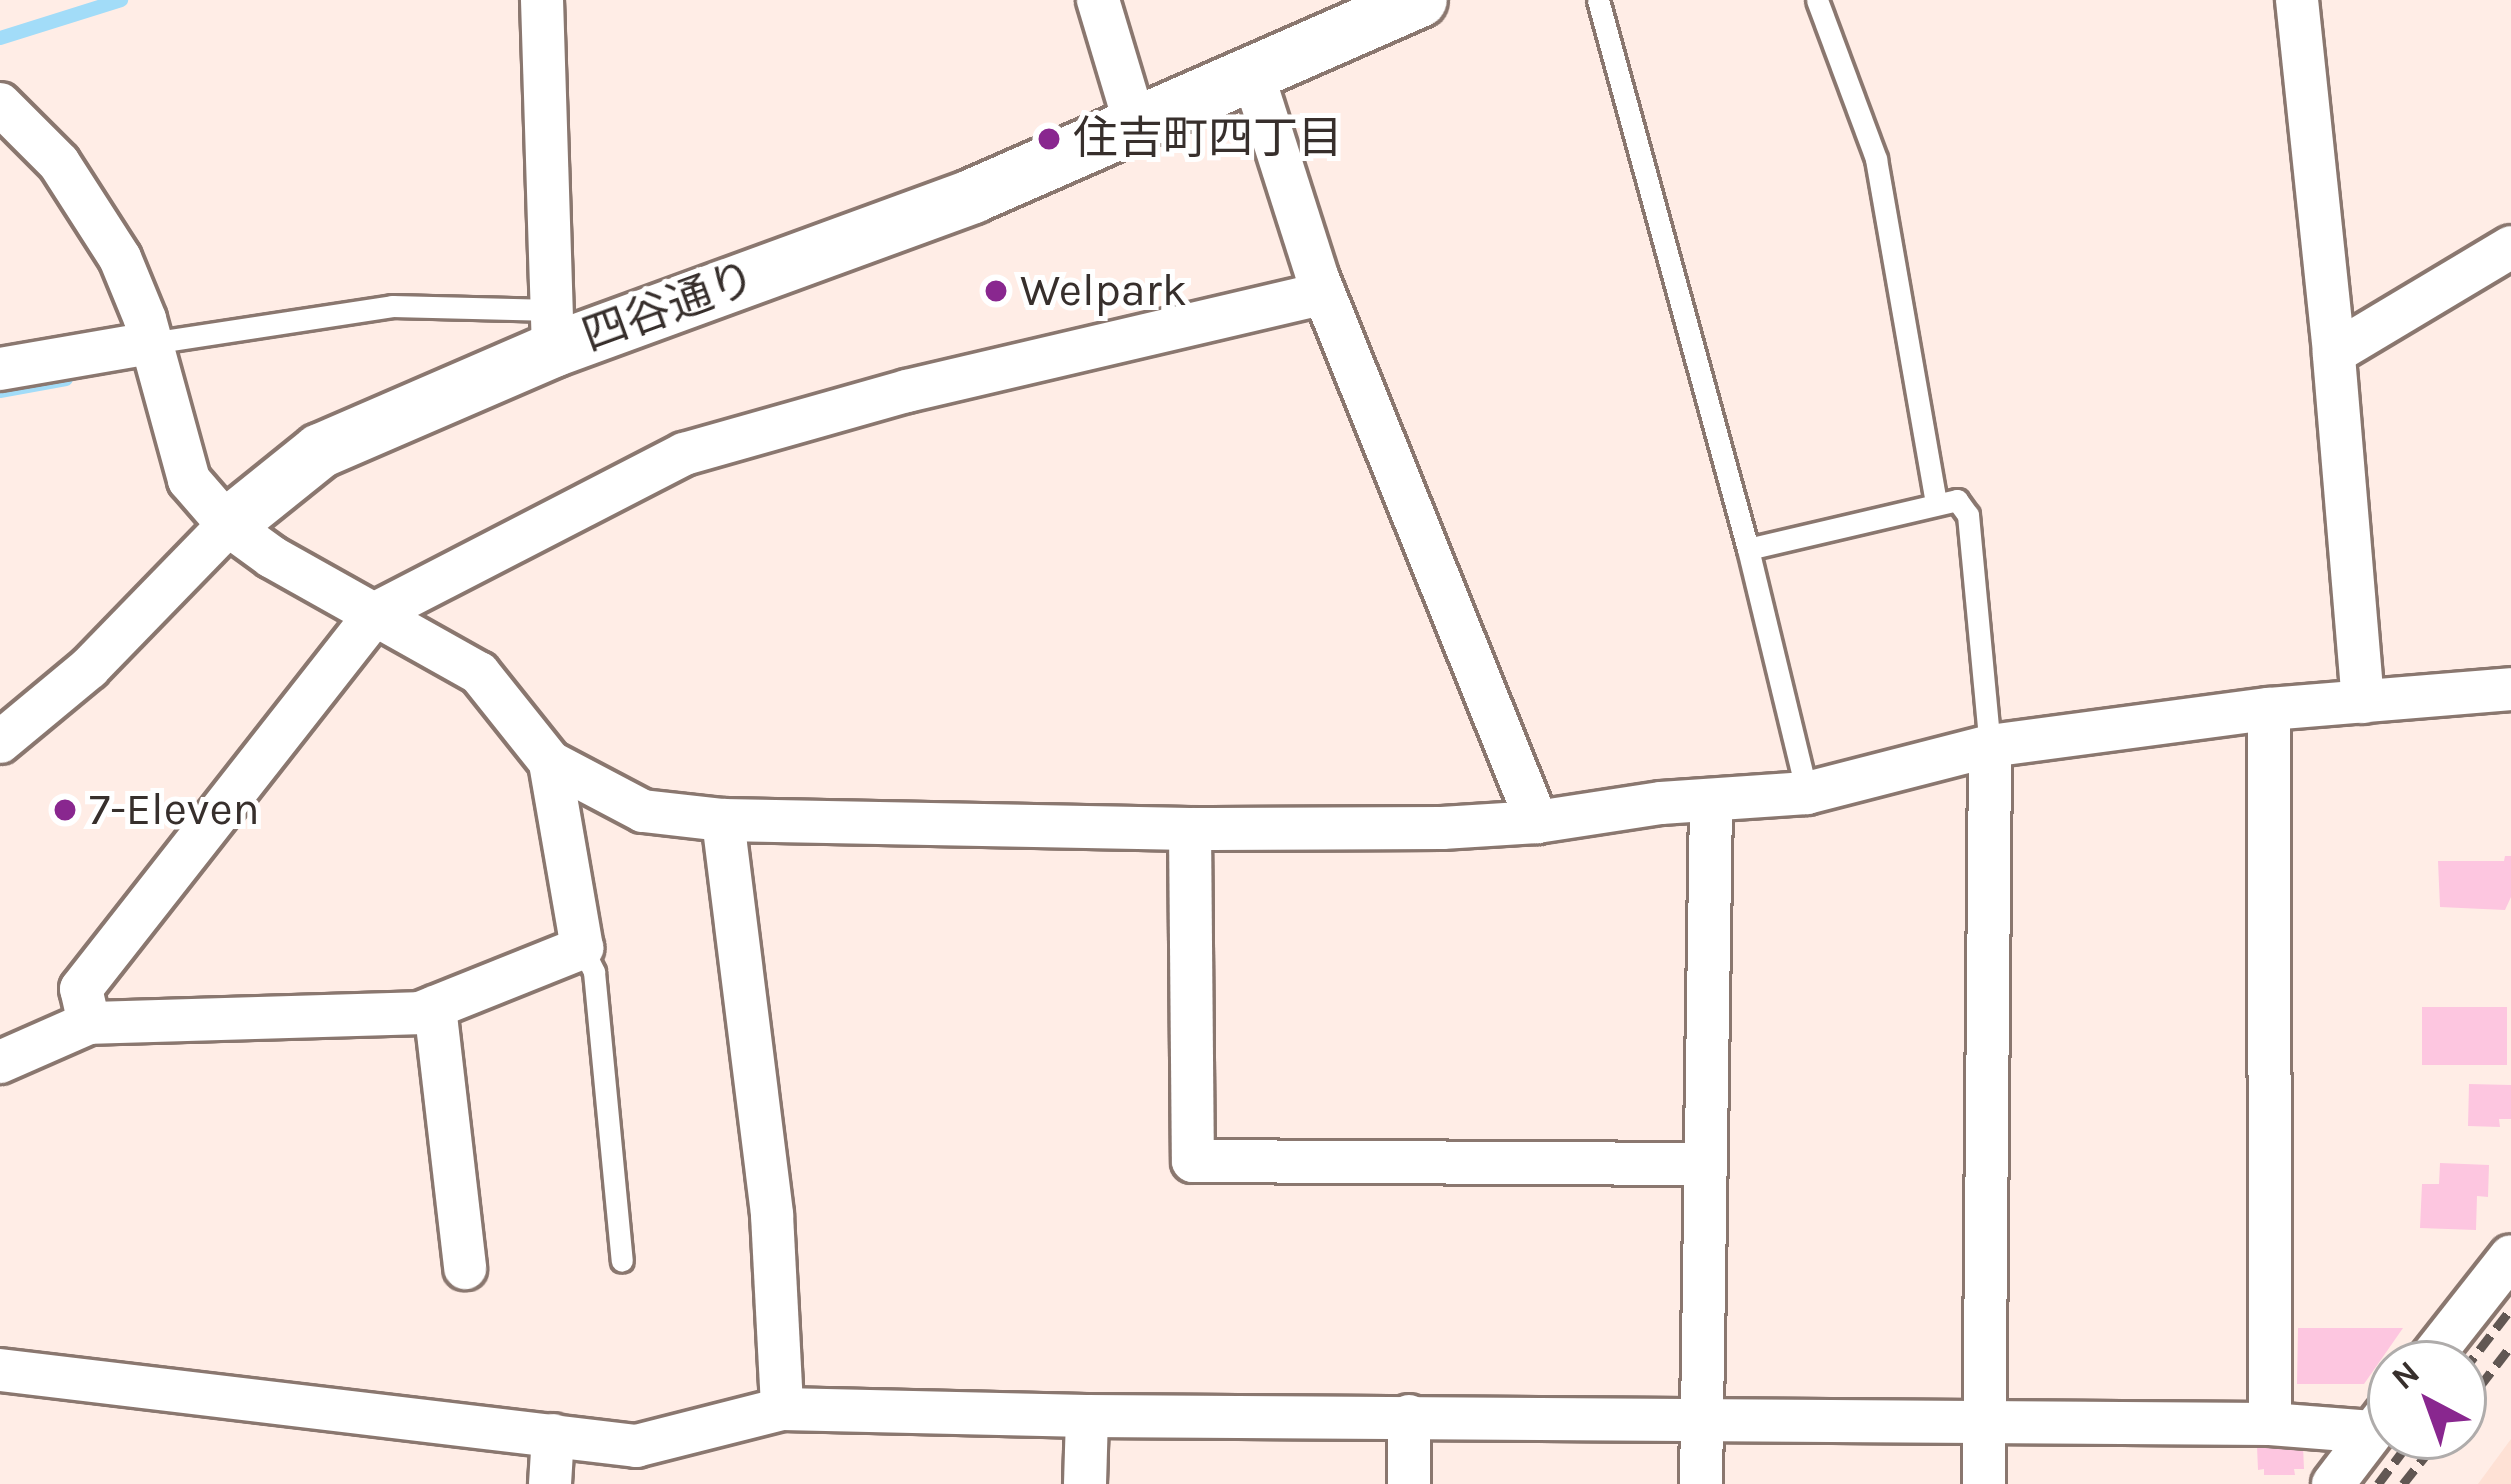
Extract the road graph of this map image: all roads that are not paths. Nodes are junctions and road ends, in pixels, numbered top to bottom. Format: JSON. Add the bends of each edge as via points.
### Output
{"nodes":[{"id":1,"x":542,"y":0,"type":"edge"},
{"id":2,"x":1098,"y":0,"type":"edge"},
{"id":3,"x":1420,"y":0,"type":"edge"},
{"id":4,"x":1598,"y":0,"type":"edge"},
{"id":5,"x":1817,"y":0,"type":"edge"},
{"id":6,"x":2297,"y":0,"type":"edge"},
{"id":7,"x":1253,"y":74,"type":"junction"},
{"id":8,"x":0,"y":104,"type":"edge"},
{"id":9,"x":1136,"y":127,"type":"junction"},
{"id":10,"x":2511,"y":247,"type":"edge"},
{"id":11,"x":1324,"y":293,"type":"junction"},
{"id":12,"x":553,"y":330,"type":"junction"},
{"id":13,"x":151,"y":343,"type":"junction"},
{"id":14,"x":2334,"y":353,"type":"junction"},
{"id":15,"x":0,"y":368,"type":"edge"},
{"id":16,"x":1936,"y":502,"type":"junction"},
{"id":17,"x":228,"y":525,"type":"junction"},
{"id":18,"x":1748,"y":550,"type":"junction"},
{"id":19,"x":376,"y":613,"type":"junction"},
{"id":20,"x":2511,"y":689,"type":"edge"},
{"id":21,"x":2363,"y":702,"type":"junction"},
{"id":22,"x":2270,"y":709,"type":"junction"},
{"id":23,"x":0,"y":742,"type":"edge"},
{"id":24,"x":1990,"y":746,"type":"junction"},
{"id":25,"x":550,"y":762,"type":"junction"},
{"id":26,"x":1807,"y":793,"type":"junction"},
{"id":27,"x":1711,"y":803,"type":"junction"},
{"id":28,"x":723,"y":820,"type":"junction"},
{"id":29,"x":1537,"y":822,"type":"junction"},
{"id":30,"x":1190,"y":829,"type":"junction"},
{"id":31,"x":582,"y":948,"type":"junction"},
{"id":32,"x":435,"y":1007,"type":"junction"},
{"id":33,"x":89,"y":1023,"type":"junction"},
{"id":34,"x":0,"y":1061,"type":"edge"},
{"id":35,"x":1705,"y":1164,"type":"junction"},
{"id":36,"x":2511,"y":1256,"type":"edge"},
{"id":37,"x":622,"y":1261,"type":"dead end"},
{"id":38,"x":465,"y":1268,"type":"dead end"},
{"id":39,"x":2445,"y":1340,"type":"edge"},
{"id":40,"x":0,"y":1370,"type":"edge"},
{"id":41,"x":782,"y":1409,"type":"junction"},
{"id":42,"x":1087,"y":1416,"type":"junction"},
{"id":43,"x":1409,"y":1416,"type":"junction"},
{"id":44,"x":1702,"y":1420,"type":"junction"},
{"id":45,"x":2367,"y":1421,"type":"edge"},
{"id":46,"x":1984,"y":1422,"type":"junction"},
{"id":47,"x":2270,"y":1424,"type":"junction"},
{"id":48,"x":553,"y":1436,"type":"junction"},
{"id":49,"x":2367,"y":1440,"type":"edge"},
{"id":50,"x":550,"y":1484,"type":"edge"},
{"id":51,"x":1085,"y":1484,"type":"edge"},
{"id":52,"x":1409,"y":1484,"type":"edge"},
{"id":53,"x":1701,"y":1484,"type":"edge"},
{"id":54,"x":1984,"y":1484,"type":"edge"},
{"id":55,"x":2333,"y":1484,"type":"edge"}],
"edges":[{"from":1,"to":12,"type":"street"},
{"from":2,"to":9,"type":"street"},
{"from":3,"to":7,"type":"street","name":"四谷通り"},
{"from":4,"to":18,"type":"lane"},
{"from":5,"to":16,"type":"lane","via":[[1876,159]]},
{"from":6,"to":14,"type":"street"},
{"from":7,"to":9,"type":"street","name":"四谷通り"},
{"from":7,"to":11,"type":"street"},
{"from":8,"to":13,"type":"street","via":[[89,205],[120,258]]},
{"from":9,"to":12,"type":"street","name":"四谷通り","via":[[974,196]]},
{"from":10,"to":14,"type":"street"},
{"from":11,"to":19,"type":"street","via":[[684,454]]},
{"from":11,"to":29,"type":"street"},
{"from":12,"to":13,"type":"lane","via":[[392,306]]},
{"from":12,"to":17,"type":"street","name":"四谷通り","via":[[320,451]]},
{"from":13,"to":15,"type":"street"},
{"from":13,"to":17,"type":"street","via":[[190,480]]},
{"from":14,"to":21,"type":"street"},
{"from":16,"to":18,"type":"lane"},
{"from":16,"to":24,"type":"lane","via":[[1958,500],[1968,515]]},
{"from":17,"to":19,"type":"street"},
{"from":17,"to":23,"type":"street","name":"四谷通り","via":[[148,612]]},
{"from":18,"to":26,"type":"lane"},
{"from":19,"to":25,"type":"street","via":[[479,673]]},
{"from":19,"to":33,"type":"street","via":[[81,989]]},
{"from":20,"to":21,"type":"street"},
{"from":21,"to":22,"type":"street"},
{"from":22,"to":24,"type":"street"},
{"from":22,"to":47,"type":"street"},
{"from":24,"to":26,"type":"street"},
{"from":24,"to":46,"type":"street"},
{"from":25,"to":28,"type":"street","via":[[643,811]]},
{"from":25,"to":31,"type":"street"},
{"from":26,"to":27,"type":"street"},
{"from":27,"to":29,"type":"street"},
{"from":27,"to":35,"type":"street"},
{"from":28,"to":30,"type":"street"},
{"from":28,"to":41,"type":"street","via":[[772,1214]]},
{"from":29,"to":30,"type":"street"},
{"from":30,"to":35,"type":"street","via":[[1193,1160]]},
{"from":31,"to":32,"type":"street"},
{"from":31,"to":37,"type":"lane","via":[[594,972]]},
{"from":32,"to":33,"type":"street"},
{"from":32,"to":38,"type":"street"},
{"from":33,"to":34,"type":"street"},
{"from":35,"to":44,"type":"street"},
{"from":36,"to":39,"type":"street"},
{"from":40,"to":48,"type":"street"},
{"from":41,"to":42,"type":"street"},
{"from":41,"to":48,"type":"street","via":[[636,1446]]},
{"from":42,"to":43,"type":"street"},
{"from":42,"to":51,"type":"street"},
{"from":43,"to":44,"type":"street"},
{"from":43,"to":52,"type":"street"},
{"from":44,"to":46,"type":"street"},
{"from":44,"to":53,"type":"street"},
{"from":45,"to":47,"type":"street"},
{"from":46,"to":47,"type":"street"},
{"from":46,"to":54,"type":"street"},
{"from":48,"to":50,"type":"street"},
{"from":49,"to":55,"type":"street"}]}
